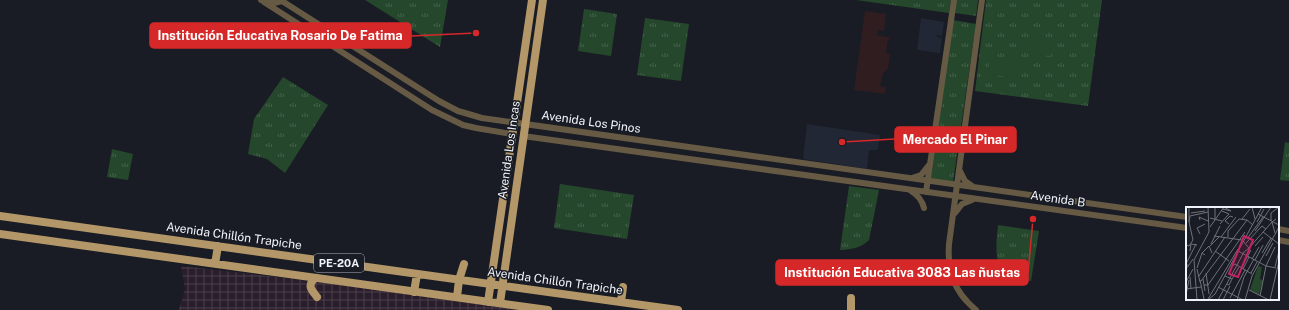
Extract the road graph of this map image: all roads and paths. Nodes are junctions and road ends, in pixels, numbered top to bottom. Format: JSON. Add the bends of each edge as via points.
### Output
{"nodes":[{"id":1,"x":261,"y":0,"type":"edge"},
{"id":2,"x":532,"y":0,"type":"edge"},
{"id":3,"x":543,"y":0,"type":"edge"},
{"id":4,"x":954,"y":0,"type":"edge"},
{"id":5,"x":982,"y":0,"type":"edge"},
{"id":6,"x":282,"y":1,"type":"edge"},
{"id":7,"x":514,"y":123,"type":"junction"},
{"id":8,"x":525,"y":124,"type":"junction"},
{"id":9,"x":535,"y":126,"type":"junction"},
{"id":10,"x":512,"y":134,"type":"junction"},
{"id":11,"x":523,"y":136,"type":"junction"},
{"id":12,"x":533,"y":137,"type":"junction"},
{"id":13,"x":931,"y":160,"type":"junction"},
{"id":14,"x":960,"y":163,"type":"junction"},
{"id":15,"x":827,"y":167,"type":"junction"},
{"id":16,"x":825,"y":178,"type":"junction"},
{"id":17,"x":907,"y":178,"type":"junction"},
{"id":18,"x":928,"y":181,"type":"junction"},
{"id":19,"x":957,"y":185,"type":"junction"},
{"id":20,"x":977,"y":188,"type":"junction"},
{"id":21,"x":906,"y":189,"type":"junction"},
{"id":22,"x":926,"y":192,"type":"junction"},
{"id":23,"x":955,"y":196,"type":"junction"},
{"id":24,"x":978,"y":199,"type":"junction"},
{"id":25,"x":1066,"y":200,"type":"junction"},
{"id":26,"x":924,"y":208,"type":"dead end"},
{"id":27,"x":1065,"y":211,"type":"junction"},
{"id":28,"x":0,"y":216,"type":"edge"},
{"id":29,"x":1186,"y":217,"type":"edge"},
{"id":30,"x":952,"y":220,"type":"junction"},
{"id":31,"x":1186,"y":228,"type":"edge"},
{"id":32,"x":1279,"y":229,"type":"edge"},
{"id":33,"x":1289,"y":231,"type":"edge"},
{"id":34,"x":0,"y":234,"type":"edge"},
{"id":35,"x":1279,"y":240,"type":"edge"},
{"id":36,"x":1289,"y":242,"type":"edge"},
{"id":37,"x":218,"y":246,"type":"junction"},
{"id":38,"x":215,"y":264,"type":"junction"},
{"id":39,"x":464,"y":264,"type":"dead end"},
{"id":40,"x":417,"y":274,"type":"junction"},
{"id":41,"x":315,"y":278,"type":"junction"},
{"id":42,"x":459,"y":280,"type":"junction"},
{"id":43,"x":491,"y":284,"type":"junction"},
{"id":44,"x":502,"y":286,"type":"junction"},
{"id":45,"x":623,"y":288,"type":"dead end"},
{"id":46,"x":414,"y":292,"type":"junction"},
{"id":47,"x":317,"y":297,"type":"dead end"},
{"id":48,"x":457,"y":298,"type":"junction"},
{"id":49,"x":851,"y":298,"type":"dead end"},
{"id":50,"x":488,"y":302,"type":"junction"},
{"id":51,"x":621,"y":302,"type":"junction"},
{"id":52,"x":500,"y":303,"type":"junction"},
{"id":53,"x":548,"y":310,"type":"edge"},
{"id":54,"x":678,"y":310,"type":"edge"},
{"id":55,"x":851,"y":310,"type":"edge"},
{"id":56,"x":976,"y":310,"type":"edge"}],
"edges":[{"from":1,"to":6,"type":"street"},
{"from":1,"to":10,"type":"street","via":[[432,110],[463,125]]},
{"from":2,"to":7,"type":"main road","name":"Avenida Los Incas"},
{"from":3,"to":8,"type":"main road","name":"Avenida Los Incas"},
{"from":4,"to":13,"type":"street"},
{"from":5,"to":14,"type":"street"},
{"from":6,"to":7,"type":"street","name":"Avenida Los Pinos","via":[[458,111]]},
{"from":7,"to":8,"type":"street","name":"Avenida Los Pinos"},
{"from":7,"to":10,"type":"main road","name":"Avenida Los Incas"},
{"from":8,"to":9,"type":"street","name":"Avenida Los Pinos"},
{"from":8,"to":11,"type":"main road","name":"Avenida Los Incas"},
{"from":9,"to":12,"type":"street"},
{"from":9,"to":15,"type":"street","name":"Avenida Los Pinos"},
{"from":10,"to":43,"type":"main road","name":"Avenida Los Incas"},
{"from":11,"to":12,"type":"street","name":"Avenida Los Pinos"},
{"from":11,"to":44,"type":"main road","name":"Avenida Los Incas"},
{"from":12,"to":16,"type":"street","name":"Avenida Los Pinos"},
{"from":13,"to":17,"type":"street","via":[[929,167],[921,175]]},
{"from":13,"to":18,"type":"street"},
{"from":14,"to":19,"type":"street"},
{"from":14,"to":20,"type":"street","via":[[962,178]]},
{"from":15,"to":16,"type":"street"},
{"from":15,"to":17,"type":"street","name":"Avenida Los Pinos"},
{"from":16,"to":21,"type":"street","name":"Avenida Los Pinos"},
{"from":17,"to":18,"type":"street","name":"Avenida Los Pinos"},
{"from":18,"to":19,"type":"street","name":"Avenida B"},
{"from":18,"to":22,"type":"street"},
{"from":19,"to":20,"type":"street","name":"Avenida B"},
{"from":19,"to":23,"type":"street"},
{"from":20,"to":25,"type":"street","name":"Avenida B"},
{"from":21,"to":22,"type":"street","name":"Avenida Los Pinos"},
{"from":21,"to":26,"type":"street","via":[[919,197]]},
{"from":22,"to":23,"type":"street","name":"Avenida B"},
{"from":23,"to":24,"type":"street","name":"Avenida B"},
{"from":23,"to":30,"type":"street"},
{"from":24,"to":27,"type":"street","name":"Avenida B"},
{"from":24,"to":30,"type":"street","via":[[957,208]]},
{"from":25,"to":27,"type":"street"},
{"from":25,"to":29,"type":"street","name":"Avenida B"},
{"from":27,"to":31,"type":"street","name":"Avenida B"},
{"from":28,"to":37,"type":"main road","name":"Avenida Chillón Trapiche","number":"PE-20A"},
{"from":30,"to":56,"type":"street","via":[[949,265],[957,288]]},
{"from":32,"to":33,"type":"street"},
{"from":34,"to":38,"type":"main road","number":"PE-20A"},
{"from":35,"to":36,"type":"street"},
{"from":37,"to":38,"type":"main road"},
{"from":37,"to":40,"type":"main road","name":"Avenida Chillón Trapiche","number":"PE-20A"},
{"from":38,"to":41,"type":"main road","number":"PE-20A"},
{"from":39,"to":42,"type":"main road"},
{"from":40,"to":42,"type":"main road","name":"Avenida Chillón Trapiche","number":"PE-20A"},
{"from":40,"to":46,"type":"main road"},
{"from":41,"to":46,"type":"main road","number":"PE-20A"},
{"from":41,"to":47,"type":"main road","via":[[310,286]]},
{"from":42,"to":43,"type":"main road","name":"Avenida Chillón Trapiche","number":"PE-20A"},
{"from":42,"to":48,"type":"main road"},
{"from":43,"to":44,"type":"main road","name":"Avenida Chillón Trapiche","number":"PE-20A"},
{"from":43,"to":50,"type":"main road","name":"Avenida Los Incas"},
{"from":44,"to":51,"type":"main road","name":"Avenida Chillón Trapiche","number":"PE-20A"},
{"from":44,"to":52,"type":"main road","name":"Avenida Los Incas"},
{"from":45,"to":51,"type":"main road"},
{"from":46,"to":48,"type":"main road","number":"PE-20A"},
{"from":48,"to":50,"type":"main road","number":"PE-20A"},
{"from":49,"to":55,"type":"main road"},
{"from":50,"to":52,"type":"main road","number":"PE-20A"},
{"from":51,"to":54,"type":"main road","name":"Avenida Chillón Trapiche","number":"PE-20A"},
{"from":52,"to":53,"type":"main road","number":"PE-20A"}]}
